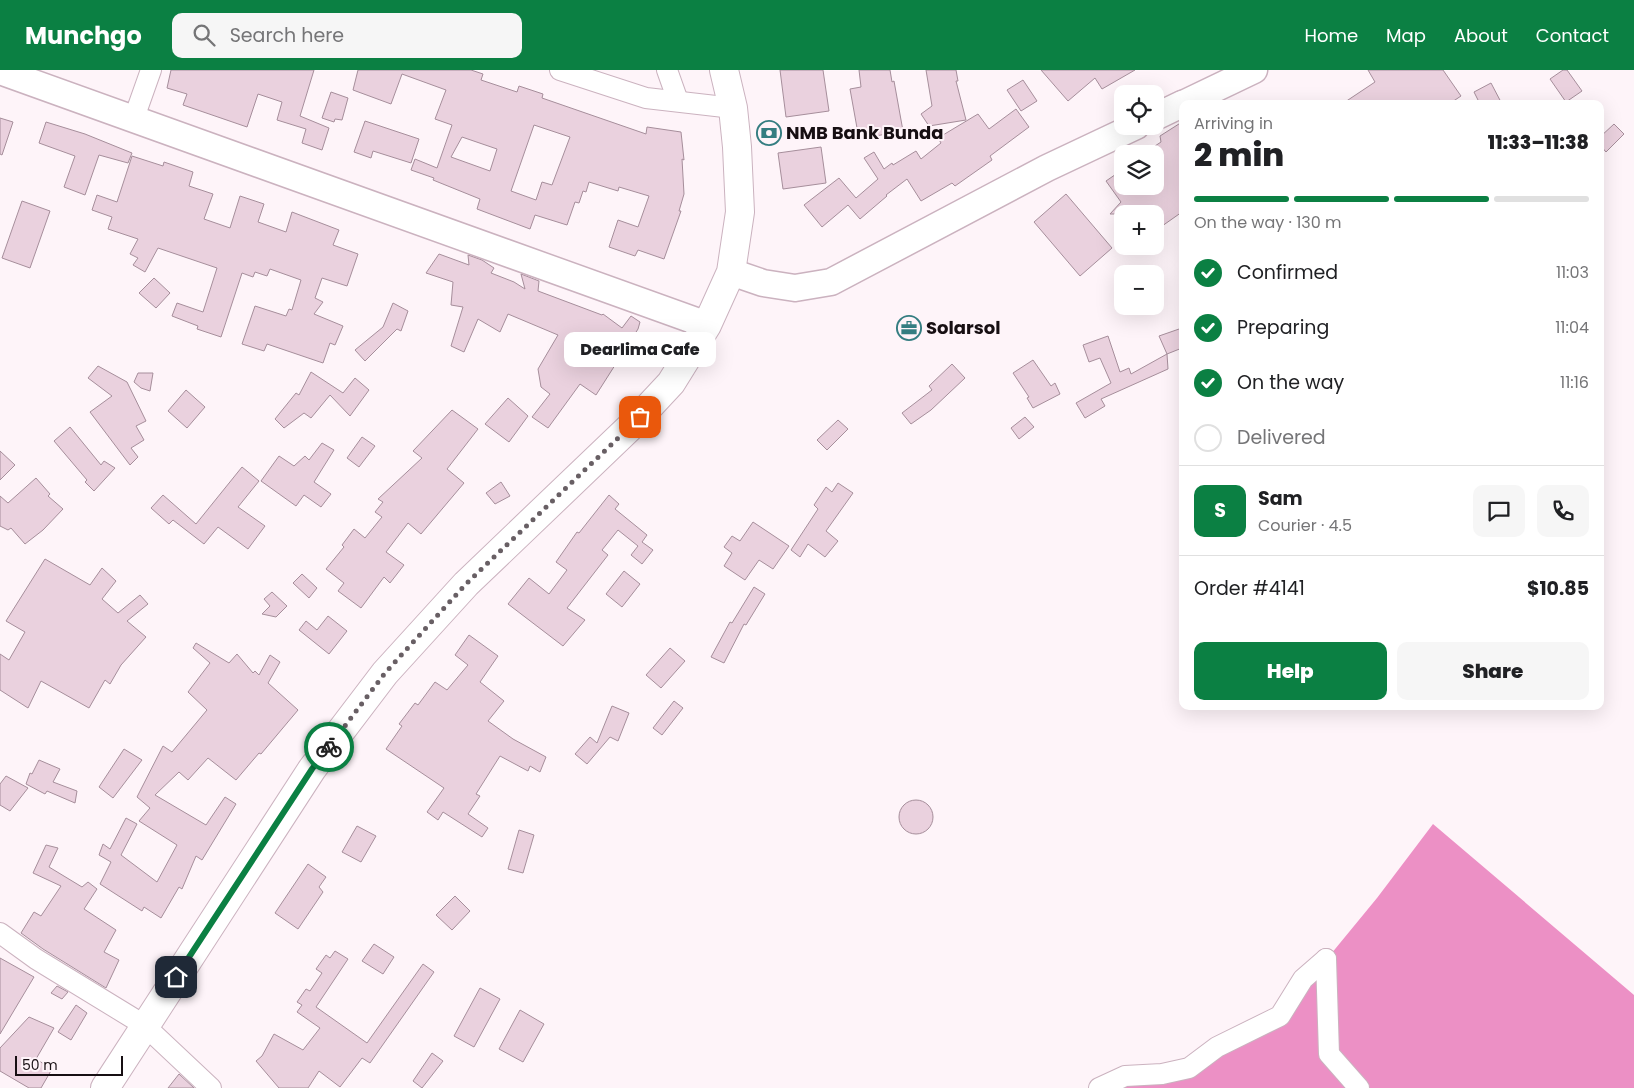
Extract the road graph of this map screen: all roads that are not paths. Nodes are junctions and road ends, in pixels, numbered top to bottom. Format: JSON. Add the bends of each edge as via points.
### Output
{"nodes":[{"id":1,"x":151,"y":70,"type":"edge"},
{"id":2,"x":560,"y":70,"type":"edge"},
{"id":3,"x":667,"y":70,"type":"edge"},
{"id":4,"x":724,"y":70,"type":"edge"},
{"id":5,"x":1254,"y":70,"type":"edge"},
{"id":6,"x":0,"y":71,"type":"edge"},
{"id":7,"x":1191,"y":100,"type":"edge"},
{"id":8,"x":678,"y":101,"type":"junction"},
{"id":9,"x":1179,"y":106,"type":"edge"},
{"id":10,"x":732,"y":108,"type":"junction"},
{"id":11,"x":1164,"y":113,"type":"edge"},
{"id":12,"x":134,"y":118,"type":"junction"},
{"id":13,"x":1117,"y":135,"type":"edge"},
{"id":14,"x":731,"y":272,"type":"junction"},
{"id":15,"x":707,"y":325,"type":"junction"},
{"id":16,"x":0,"y":933,"type":"edge"},
{"id":17,"x":144,"y":1025,"type":"junction"},
{"id":18,"x":105,"y":1088,"type":"edge"},
{"id":19,"x":211,"y":1088,"type":"edge"},
{"id":20,"x":1099,"y":1088,"type":"edge"},
{"id":21,"x":1359,"y":1088,"type":"edge"}],
"edges":[{"from":1,"to":12,"type":"street"},
{"from":2,"to":8,"type":"street","via":[[646,98]]},
{"from":3,"to":8,"type":"street"},
{"from":4,"to":10,"type":"highway"},
{"from":5,"to":7,"type":"main road"},
{"from":6,"to":12,"type":"main road"},
{"from":8,"to":10,"type":"street"},
{"from":9,"to":11,"type":"main road"},
{"from":10,"to":14,"type":"highway","via":[[740,212]]},
{"from":12,"to":15,"type":"main road"},
{"from":13,"to":14,"type":"main road","via":[[1047,168],[831,282],[795,288],[763,283]]},
{"from":14,"to":15,"type":"highway"},
{"from":15,"to":17,"type":"highway","via":[[671,383],[630,428],[466,584],[385,673],[312,769]]},
{"from":16,"to":17,"type":"street","via":[[36,960]]},
{"from":17,"to":18,"type":"highway"},
{"from":17,"to":19,"type":"street"},
{"from":20,"to":21,"type":"street","via":[[1126,1076],[1162,1074],[1189,1068],[1217,1047],[1280,1016],[1303,978],[1326,959],[1328,1054]]}]}
